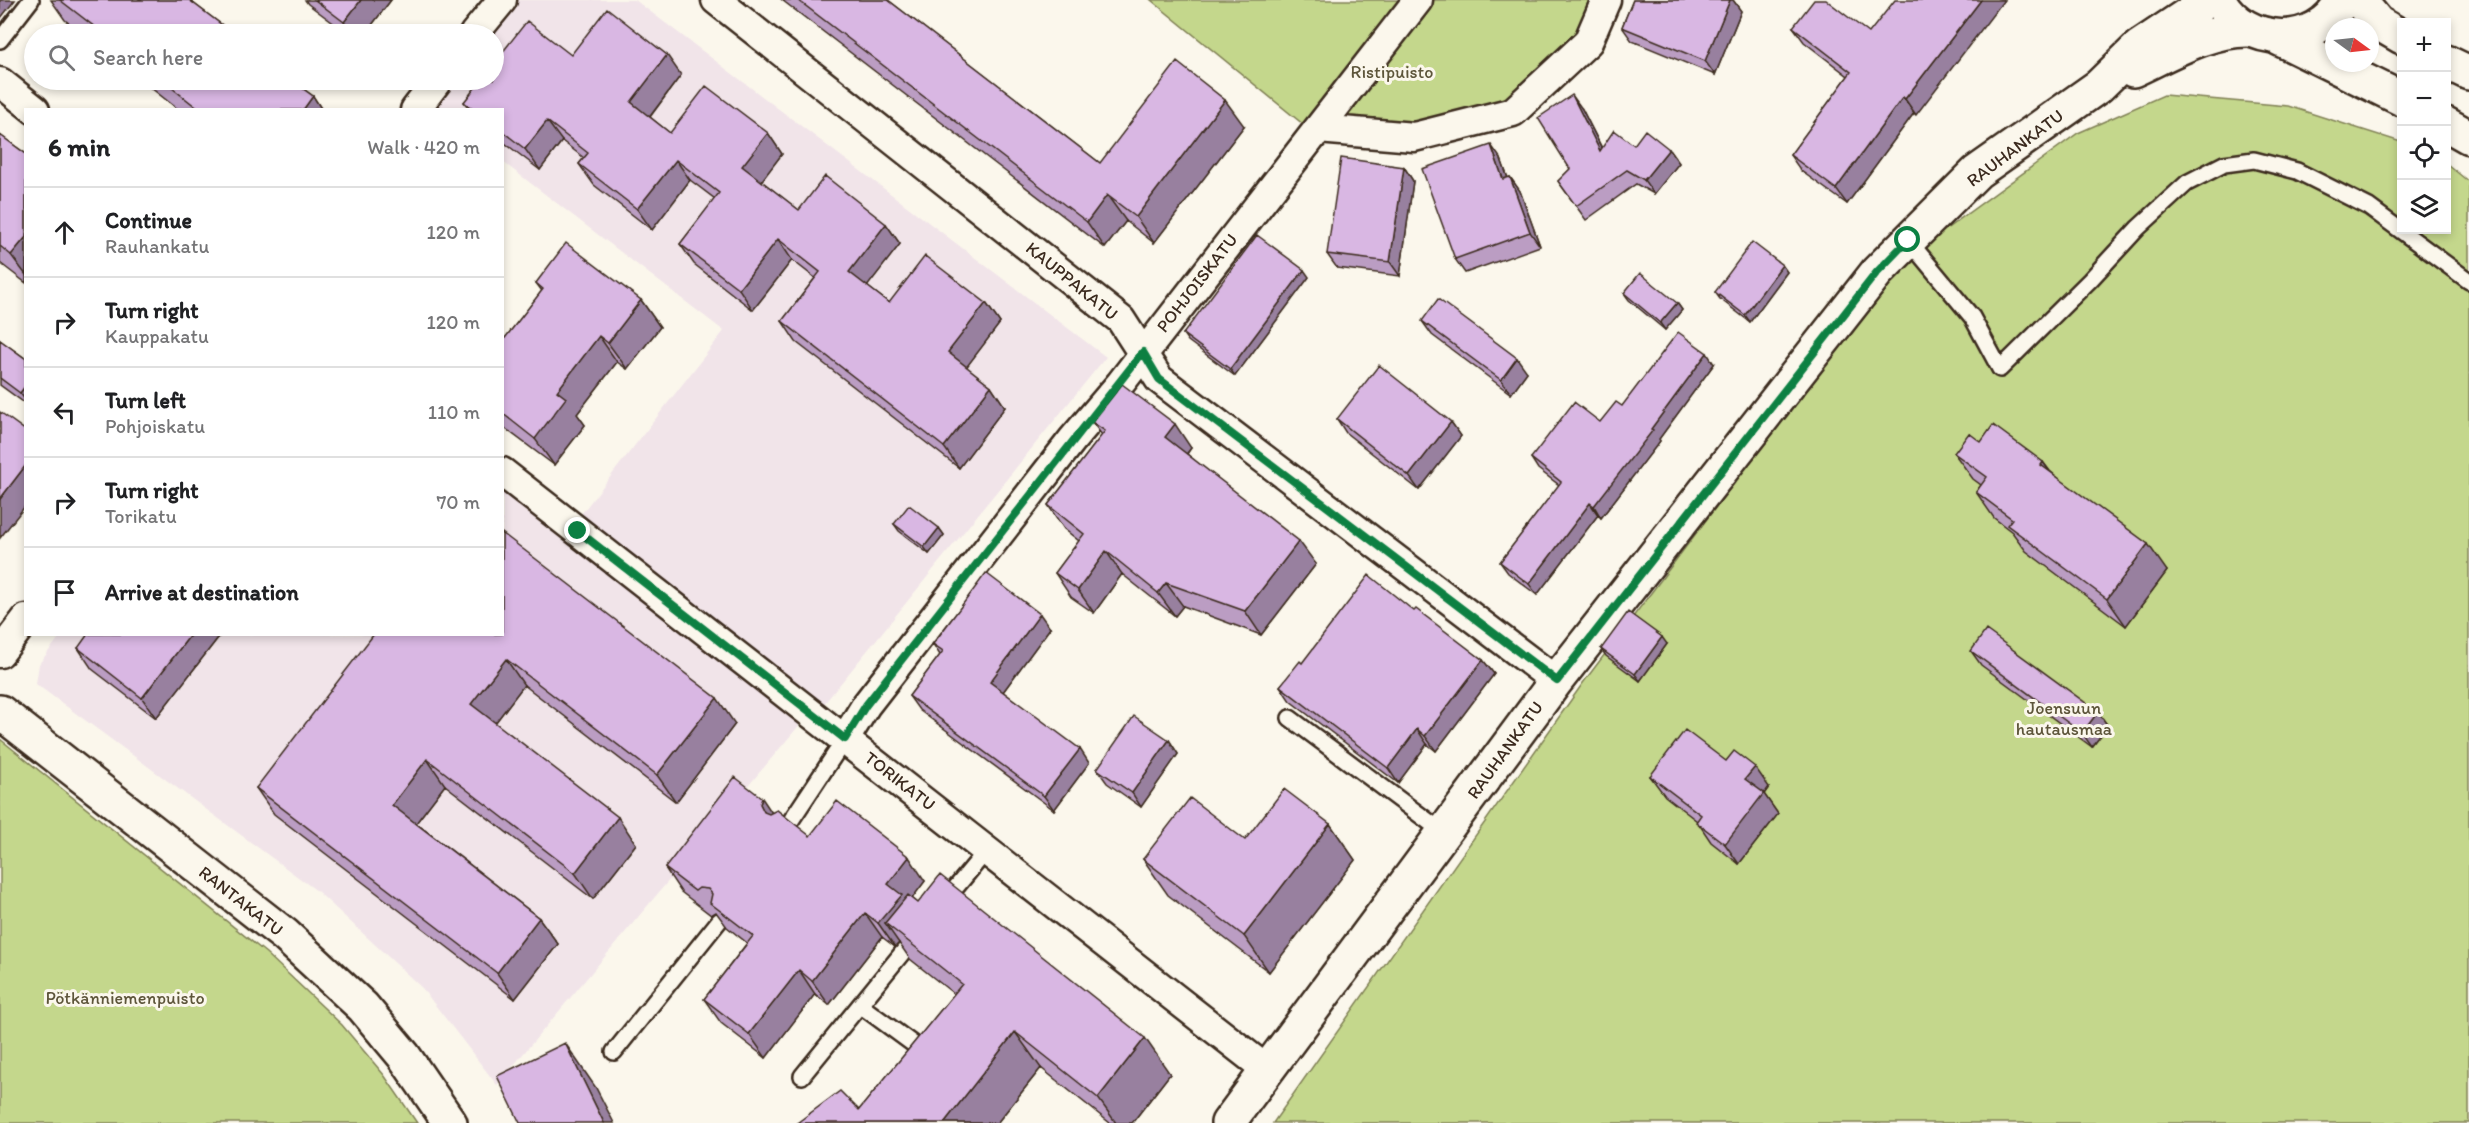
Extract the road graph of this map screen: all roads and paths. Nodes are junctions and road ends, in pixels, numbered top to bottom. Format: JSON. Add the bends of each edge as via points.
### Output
{"nodes":[{"id":1,"x":31,"y":0,"type":"edge"},
{"id":2,"x":501,"y":0,"type":"edge"},
{"id":3,"x":716,"y":0,"type":"edge"},
{"id":4,"x":1418,"y":0,"type":"edge"},
{"id":5,"x":1606,"y":0,"type":"edge"},
{"id":6,"x":2204,"y":0,"type":"edge"},
{"id":7,"x":2219,"y":0,"type":"edge"},
{"id":8,"x":2342,"y":0,"type":"edge"},
{"id":9,"x":2359,"y":0,"type":"edge"},
{"id":10,"x":482,"y":24,"type":"edge"},
{"id":11,"x":2262,"y":34,"type":"junction"},
{"id":12,"x":2397,"y":34,"type":"edge"},
{"id":13,"x":0,"y":40,"type":"edge"},
{"id":14,"x":2451,"y":64,"type":"edge"},
{"id":15,"x":2469,"y":73,"type":"edge"},
{"id":16,"x":0,"y":82,"type":"edge"},
{"id":17,"x":2099,"y":86,"type":"junction"},
{"id":18,"x":430,"y":90,"type":"edge"},
{"id":19,"x":2397,"y":97,"type":"edge"},
{"id":20,"x":32,"y":108,"type":"edge"},
{"id":21,"x":417,"y":108,"type":"edge"},
{"id":22,"x":2450,"y":126,"type":"edge"},
{"id":23,"x":1318,"y":129,"type":"junction"},
{"id":24,"x":2469,"y":136,"type":"edge"},
{"id":25,"x":1908,"y":240,"type":"junction"},
{"id":26,"x":2469,"y":281,"type":"edge"},
{"id":27,"x":1143,"y":352,"type":"junction"},
{"id":28,"x":504,"y":474,"type":"edge"},
{"id":29,"x":24,"y":622,"type":"edge"},
{"id":30,"x":0,"y":653,"type":"edge"},
{"id":31,"x":1557,"y":681,"type":"junction"},
{"id":32,"x":0,"y":712,"type":"edge"},
{"id":33,"x":1290,"y":718,"type":"dead end"},
{"id":34,"x":845,"y":739,"type":"junction"},
{"id":35,"x":786,"y":828,"type":"edge"},
{"id":36,"x":1444,"y":833,"type":"junction"},
{"id":37,"x":987,"y":850,"type":"junction"},
{"id":38,"x":719,"y":921,"type":"edge"},
{"id":39,"x":860,"y":1005,"type":"junction"},
{"id":40,"x":614,"y":1052,"type":"dead end"},
{"id":41,"x":929,"y":1056,"type":"edge"},
{"id":42,"x":1267,"y":1070,"type":"junction"},
{"id":43,"x":802,"y":1077,"type":"dead end"},
{"id":44,"x":450,"y":1123,"type":"edge"},
{"id":45,"x":1228,"y":1123,"type":"edge"}],
"edges":[{"from":1,"to":13,"type":"lane"},
{"from":2,"to":10,"type":"street"},
{"from":3,"to":27,"type":"street","name":"KAUPPAKATU","via":[[1122,320]]},
{"from":4,"to":23,"type":"street","name":"POHJOISKATU"},
{"from":5,"to":23,"type":"street","via":[[1588,42],[1513,112],[1414,137]]},
{"from":6,"to":17,"type":"street","name":"RAUHANKATU","via":[[2139,47]]},
{"from":7,"to":11,"type":"street","via":[[2225,12]]},
{"from":8,"to":11,"type":"street","name":"RAUHANKATU","via":[[2320,25],[2299,35]]},
{"from":9,"to":12,"type":"street","via":[[2378,23]]},
{"from":11,"to":17,"type":"street","name":"RAUHANKATU","via":[[2229,30],[2205,37]]},
{"from":11,"to":19,"type":"street"},
{"from":14,"to":15,"type":"street"},
{"from":16,"to":20,"type":"street"},
{"from":17,"to":25,"type":"street","name":"RAUHANKATU","via":[[1977,172]]},
{"from":18,"to":21,"type":"street"},
{"from":22,"to":24,"type":"street"},
{"from":23,"to":27,"type":"street","name":"POHJOISKATU"},
{"from":25,"to":26,"type":"lane","via":[[1972,317],[2000,369],[2187,183],[2224,164],[2254,160],[2297,171],[2369,207]]},
{"from":25,"to":31,"type":"street","name":"RAUHANKATU","via":[[1877,272]]},
{"from":27,"to":31,"type":"street","name":"KAUPPAKATU","via":[[1159,379]]},
{"from":27,"to":34,"type":"street","name":"POHJOISKATU","via":[[866,705]]},
{"from":28,"to":34,"type":"street","name":"TORIKATU"},
{"from":29,"to":30,"type":"street"},
{"from":31,"to":36,"type":"street","name":"RAUHANKATU"},
{"from":32,"to":44,"type":"street","name":"RANTAKATU","via":[[285,935],[363,1007],[404,1056]]},
{"from":33,"to":36,"type":"lane"},
{"from":34,"to":35,"type":"lane"},
{"from":34,"to":37,"type":"street","name":"TORIKATU"},
{"from":36,"to":42,"type":"street","name":"RAUHANKATU"},
{"from":37,"to":39,"type":"lane"},
{"from":37,"to":42,"type":"street","name":"TORIKATU"},
{"from":38,"to":40,"type":"lane"},
{"from":39,"to":41,"type":"lane"},
{"from":39,"to":43,"type":"lane"},
{"from":42,"to":45,"type":"street","name":"RAUHANKATU"}]}
